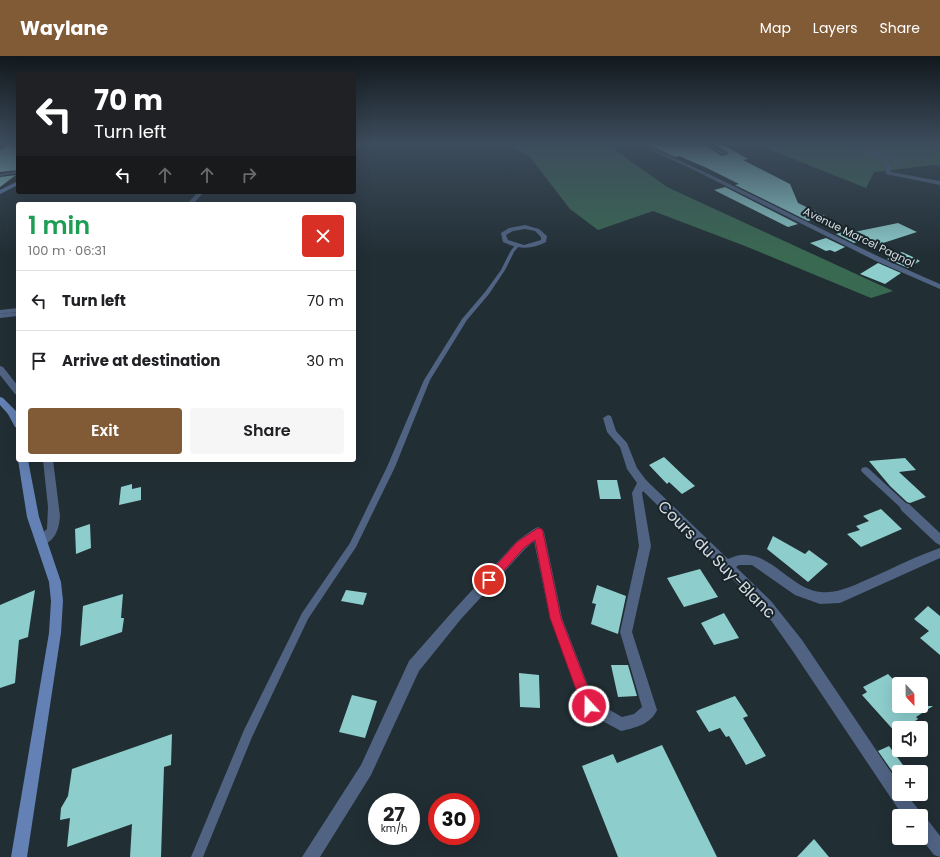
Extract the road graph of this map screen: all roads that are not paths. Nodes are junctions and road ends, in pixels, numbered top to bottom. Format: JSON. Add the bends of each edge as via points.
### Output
{"nodes":[{"id":1,"x":721,"y":181,"type":"edge"},
{"id":2,"x":16,"y":184,"type":"edge"},
{"id":3,"x":0,"y":192,"type":"edge"},
{"id":4,"x":199,"y":194,"type":"edge"},
{"id":5,"x":192,"y":202,"type":"edge"},
{"id":6,"x":517,"y":246,"type":"junction"},
{"id":7,"x":940,"y":287,"type":"edge"},
{"id":8,"x":16,"y":310,"type":"edge"},
{"id":9,"x":0,"y":312,"type":"edge"},
{"id":10,"x":16,"y":314,"type":"edge"},
{"id":11,"x":0,"y":316,"type":"edge"},
{"id":12,"x":0,"y":369,"type":"edge"},
{"id":13,"x":16,"y":389,"type":"edge"},
{"id":14,"x":0,"y":400,"type":"edge"},
{"id":15,"x":608,"y":418,"type":"dead end"},
{"id":16,"x":16,"y":421,"type":"edge"},
{"id":17,"x":23,"y":462,"type":"edge"},
{"id":18,"x":48,"y":462,"type":"edge"},
{"id":19,"x":866,"y":470,"type":"dead end"},
{"id":20,"x":642,"y":483,"type":"junction"},
{"id":21,"x":905,"y":507,"type":"joint"},
{"id":22,"x":940,"y":540,"type":"edge"},
{"id":23,"x":41,"y":541,"type":"junction"},
{"id":24,"x":940,"y":553,"type":"edge"},
{"id":25,"x":727,"y":566,"type":"junction"},
{"id":26,"x":908,"y":809,"type":"edge"},
{"id":27,"x":928,"y":834,"type":"edge"},
{"id":28,"x":940,"y":849,"type":"edge"},
{"id":29,"x":20,"y":857,"type":"edge"},
{"id":30,"x":197,"y":857,"type":"edge"},
{"id":31,"x":310,"y":857,"type":"edge"}],
"edges":[{"from":1,"to":7,"type":"street","name":"Avenue Marcel Pagnol","via":[[878,260]]},
{"from":2,"to":3,"type":"main road"},
{"from":4,"to":5,"type":"street"},
{"from":6,"to":6,"type":"street","via":[[533,246],[544,242],[544,236],[537,230],[511,228],[503,234],[505,241]]},
{"from":6,"to":30,"type":"lane","via":[[488,293],[465,319],[427,380],[392,467],[353,545],[305,616],[251,727]]},
{"from":8,"to":9,"type":"street"},
{"from":10,"to":11,"type":"lane"},
{"from":12,"to":13,"type":"street"},
{"from":14,"to":16,"type":"main road","via":[[12,412]]},
{"from":15,"to":20,"type":"street","name":"Cours du Suy-Blanc","via":[[612,432],[624,446],[632,469]]},
{"from":17,"to":23,"type":"main road","via":[[33,517]]},
{"from":18,"to":23,"type":"street","via":[[54,524],[52,531]]},
{"from":19,"to":21,"type":"lane"},
{"from":20,"to":25,"type":"street","name":"Cours du Suy-Blanc"},
{"from":20,"to":31,"type":"street","via":[[637,493],[645,546],[626,632],[650,710],[638,720],[621,724],[589,706],[556,618],[538,532],[521,545],[414,666],[366,770]]},
{"from":21,"to":22,"type":"street"},
{"from":23,"to":29,"type":"main road","via":[[55,582],[57,608]]},
{"from":24,"to":25,"type":"street","via":[[840,597],[820,598],[799,591],[752,560],[738,560]]},
{"from":25,"to":26,"type":"street","name":"Cours du Suy-Blanc","via":[[766,605],[797,645]]},
{"from":27,"to":28,"type":"street"}]}
